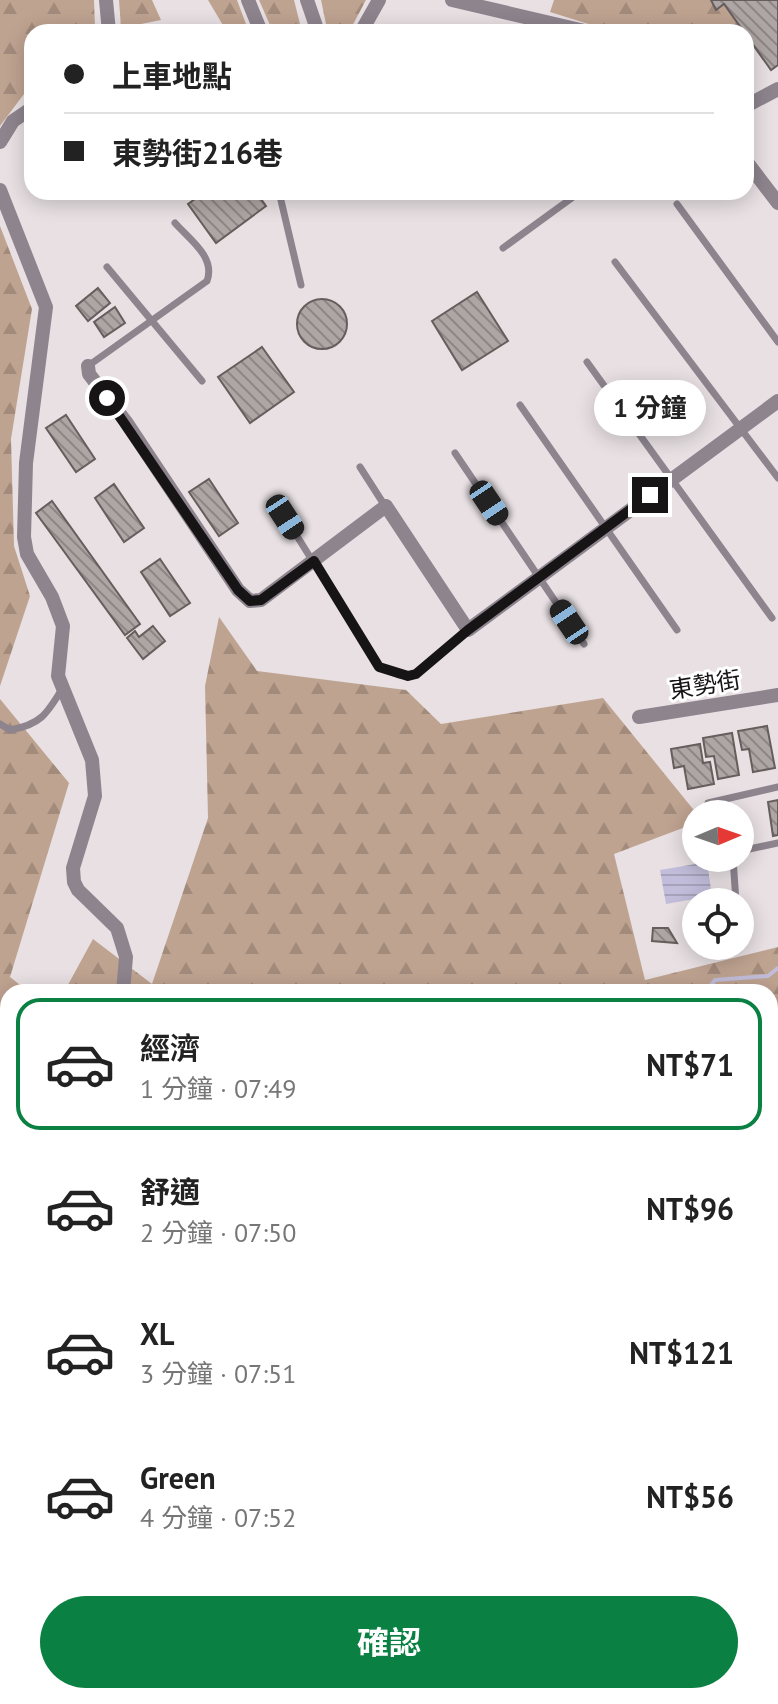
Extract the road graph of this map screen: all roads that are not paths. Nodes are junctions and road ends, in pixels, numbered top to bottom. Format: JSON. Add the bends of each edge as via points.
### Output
{"nodes":[{"id":1,"x":106,"y":0,"type":"edge"},
{"id":2,"x":248,"y":0,"type":"edge"},
{"id":3,"x":307,"y":0,"type":"edge"},
{"id":4,"x":379,"y":0,"type":"edge"},
{"id":5,"x":452,"y":0,"type":"edge"},
{"id":6,"x":108,"y":24,"type":"edge"},
{"id":7,"x":258,"y":24,"type":"edge"},
{"id":8,"x":315,"y":24,"type":"edge"},
{"id":9,"x":366,"y":24,"type":"edge"},
{"id":10,"x":555,"y":24,"type":"edge"},
{"id":11,"x":778,"y":89,"type":"edge"},
{"id":12,"x":754,"y":102,"type":"edge"},
{"id":13,"x":24,"y":113,"type":"edge"},
{"id":14,"x":24,"y":120,"type":"edge"},
{"id":15,"x":13,"y":121,"type":"junction"},
{"id":16,"x":0,"y":142,"type":"edge"},
{"id":17,"x":754,"y":172,"type":"edge"},
{"id":18,"x":0,"y":190,"type":"edge"},
{"id":19,"x":281,"y":200,"type":"edge"},
{"id":20,"x":569,"y":200,"type":"edge"},
{"id":21,"x":778,"y":203,"type":"edge"},
{"id":22,"x":677,"y":204,"type":"dead end"},
{"id":23,"x":175,"y":223,"type":"dead end"},
{"id":24,"x":503,"y":248,"type":"dead end"},
{"id":25,"x":615,"y":262,"type":"dead end"},
{"id":26,"x":107,"y":267,"type":"dead end"},
{"id":27,"x":301,"y":285,"type":"dead end"},
{"id":28,"x":152,"y":321,"type":"junction"},
{"id":29,"x":778,"y":342,"type":"edge"},
{"id":30,"x":587,"y":362,"type":"dead end"},
{"id":31,"x":88,"y":366,"type":"joint"},
{"id":32,"x":202,"y":381,"type":"dead end"},
{"id":33,"x":778,"y":401,"type":"edge"},
{"id":34,"x":520,"y":405,"type":"dead end"},
{"id":35,"x":741,"y":428,"type":"junction"},
{"id":36,"x":455,"y":453,"type":"dead end"},
{"id":37,"x":360,"y":467,"type":"dead end"},
{"id":38,"x":778,"y":478,"type":"edge"},
{"id":39,"x":672,"y":479,"type":"junction"},
{"id":40,"x":386,"y":506,"type":"junction"},
{"id":41,"x":285,"y":517,"type":"dead end"},
{"id":42,"x":606,"y":528,"type":"junction"},
{"id":43,"x":314,"y":561,"type":"junction"},
{"id":44,"x":539,"y":577,"type":"junction"},
{"id":45,"x":772,"y":618,"type":"dead end"},
{"id":46,"x":468,"y":630,"type":"junction"},
{"id":47,"x":677,"y":630,"type":"dead end"},
{"id":48,"x":584,"y":644,"type":"dead end"},
{"id":49,"x":62,"y":689,"type":"junction"},
{"id":50,"x":778,"y":695,"type":"edge"},
{"id":51,"x":639,"y":717,"type":"dead end"},
{"id":52,"x":0,"y":724,"type":"edge"},
{"id":53,"x":778,"y":787,"type":"edge"},
{"id":54,"x":721,"y":800,"type":"edge"},
{"id":55,"x":778,"y":843,"type":"edge"},
{"id":56,"x":754,"y":848,"type":"edge"},
{"id":57,"x":124,"y":984,"type":"edge"}],
"edges":[{"from":1,"to":6,"type":"street"},
{"from":2,"to":7,"type":"street"},
{"from":3,"to":8,"type":"street"},
{"from":4,"to":9,"type":"street"},
{"from":5,"to":10,"type":"street"},
{"from":11,"to":12,"type":"street"},
{"from":13,"to":15,"type":"street"},
{"from":14,"to":15,"type":"lane"},
{"from":15,"to":16,"type":"street"},
{"from":17,"to":21,"type":"street"},
{"from":18,"to":49,"type":"street","via":[[46,307],[26,463],[24,537],[27,554],[63,626],[58,676]]},
{"from":19,"to":27,"type":"lane"},
{"from":20,"to":24,"type":"lane"},
{"from":22,"to":29,"type":"lane"},
{"from":23,"to":28,"type":"lane","via":[[206,257],[210,273],[207,281]]},
{"from":25,"to":35,"type":"lane"},
{"from":26,"to":28,"type":"lane"},
{"from":28,"to":31,"type":"lane"},
{"from":28,"to":32,"type":"lane"},
{"from":30,"to":39,"type":"lane"},
{"from":31,"to":43,"type":"street","via":[[250,601],[261,600]]},
{"from":33,"to":35,"type":"street"},
{"from":34,"to":42,"type":"lane"},
{"from":35,"to":38,"type":"lane"},
{"from":35,"to":39,"type":"street"},
{"from":36,"to":44,"type":"lane"},
{"from":37,"to":40,"type":"lane"},
{"from":39,"to":42,"type":"street"},
{"from":39,"to":45,"type":"lane"},
{"from":40,"to":43,"type":"street"},
{"from":40,"to":46,"type":"street"},
{"from":41,"to":43,"type":"lane"},
{"from":42,"to":44,"type":"street"},
{"from":42,"to":47,"type":"lane"},
{"from":43,"to":46,"type":"lane","via":[[379,667],[399,675],[416,674]]},
{"from":44,"to":46,"type":"street"},
{"from":44,"to":48,"type":"lane"},
{"from":49,"to":52,"type":"lane","via":[[47,714],[29,727],[10,730]]},
{"from":49,"to":57,"type":"street","via":[[92,760],[95,796],[73,868],[74,882],[117,928],[126,957]]},
{"from":50,"to":51,"type":"street","name":"東勢街"},
{"from":53,"to":54,"type":"lane"},
{"from":55,"to":56,"type":"lane"}]}
